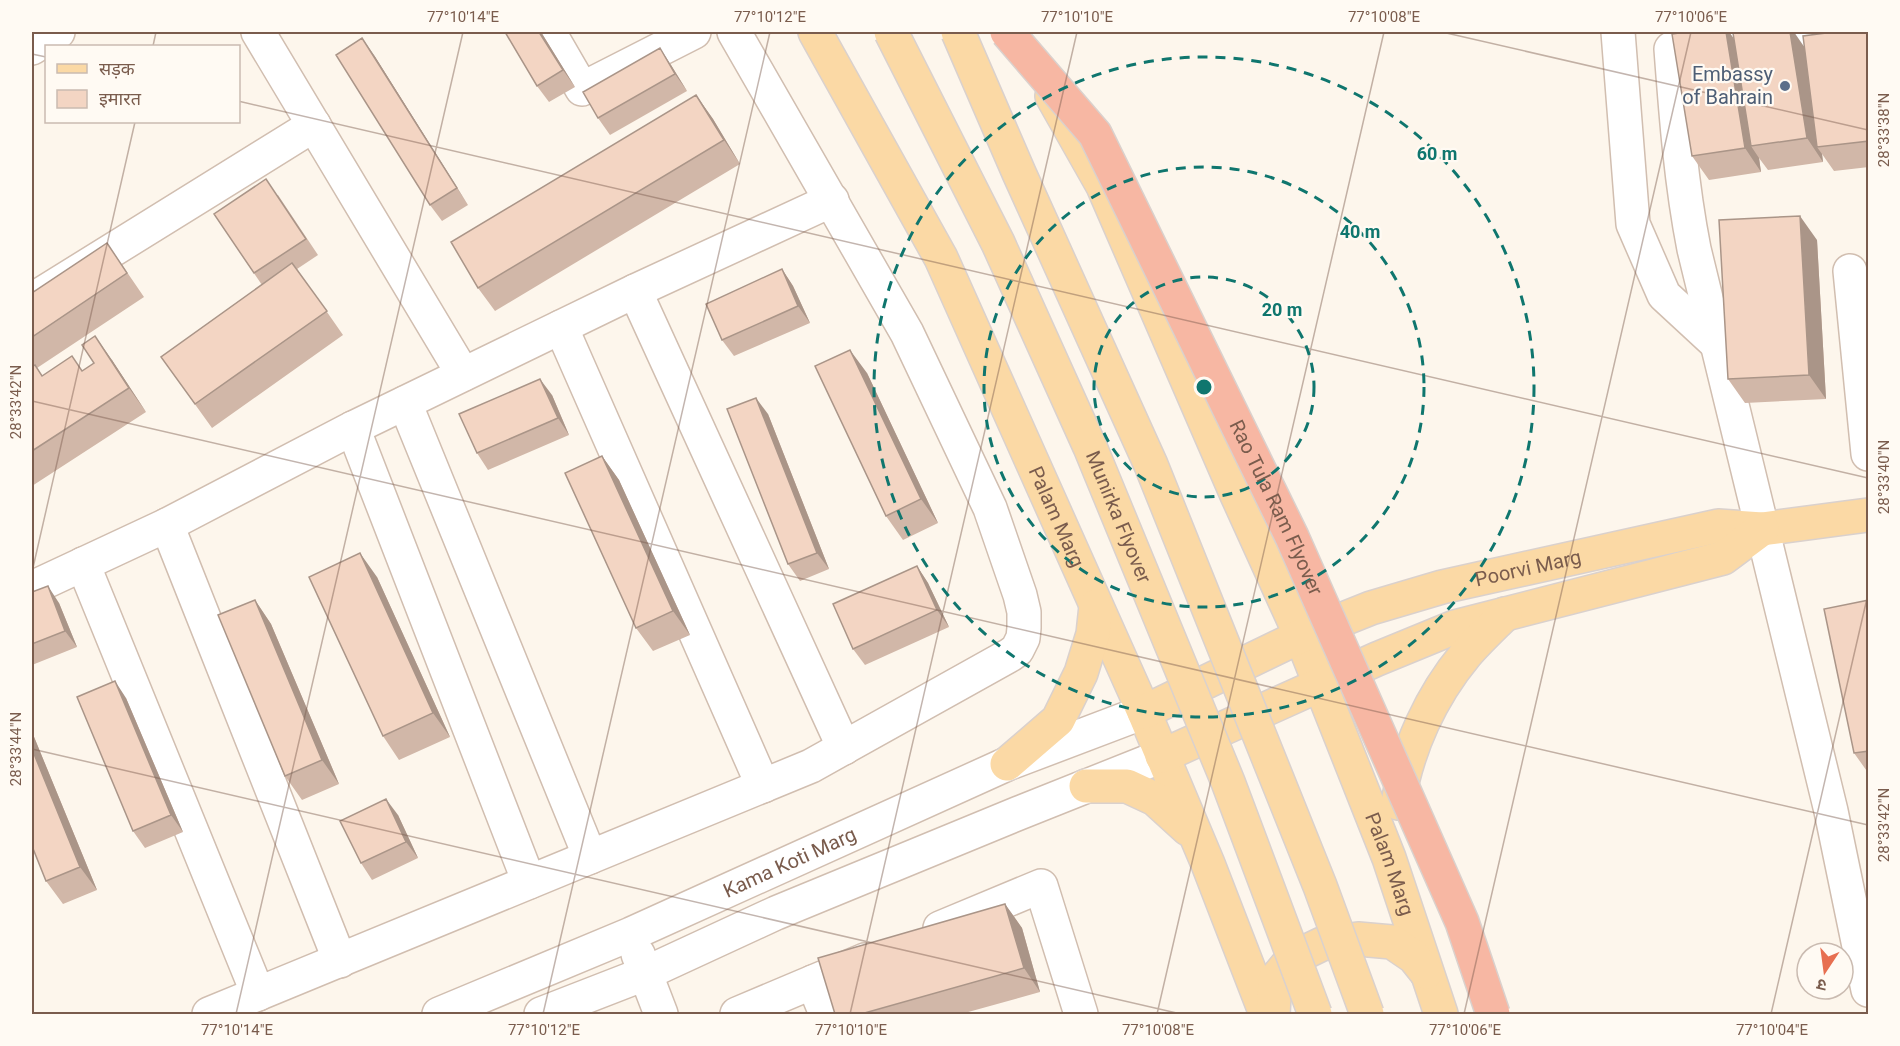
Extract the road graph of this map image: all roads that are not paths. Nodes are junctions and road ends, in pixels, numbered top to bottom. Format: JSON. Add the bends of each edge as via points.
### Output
{"nodes":[{"id":1,"x":58,"y":32,"type":"edge"},
{"id":2,"x":258,"y":32,"type":"edge"},
{"id":3,"x":549,"y":32,"type":"edge"},
{"id":4,"x":694,"y":32,"type":"edge"},
{"id":5,"x":734,"y":32,"type":"edge"},
{"id":6,"x":814,"y":32,"type":"edge"},
{"id":7,"x":891,"y":32,"type":"edge"},
{"id":8,"x":958,"y":32,"type":"edge"},
{"id":9,"x":1007,"y":32,"type":"edge"},
{"id":10,"x":1015,"y":32,"type":"edge"},
{"id":11,"x":1618,"y":32,"type":"edge"},
{"id":12,"x":1843,"y":32,"type":"edge"},
{"id":13,"x":32,"y":48,"type":"edge"},
{"id":14,"x":314,"y":125,"type":"junction"},
{"id":15,"x":832,"y":200,"type":"junction"},
{"id":16,"x":1850,"y":271,"type":"dead end"},
{"id":17,"x":635,"y":291,"type":"junction"},
{"id":18,"x":32,"y":300,"type":"edge"},
{"id":19,"x":561,"y":327,"type":"junction"},
{"id":20,"x":1717,"y":344,"type":"junction"},
{"id":21,"x":464,"y":374,"type":"junction"},
{"id":22,"x":405,"y":403,"type":"junction"},
{"id":23,"x":353,"y":428,"type":"junction"},
{"id":24,"x":1869,"y":454,"type":"edge"},
{"id":25,"x":1869,"y":515,"type":"edge"},
{"id":26,"x":167,"y":525,"type":"junction"},
{"id":27,"x":1762,"y":529,"type":"junction"},
{"id":28,"x":82,"y":564,"type":"junction"},
{"id":29,"x":32,"y":588,"type":"edge"},
{"id":30,"x":1096,"y":606,"type":"junction"},
{"id":31,"x":1506,"y":614,"type":"junction"},
{"id":32,"x":1301,"y":636,"type":"junction"},
{"id":33,"x":1322,"y":685,"type":"junction"},
{"id":34,"x":1144,"y":712,"type":"junction"},
{"id":35,"x":844,"y":747,"type":"junction"},
{"id":36,"x":1162,"y":756,"type":"junction"},
{"id":37,"x":1007,"y":765,"type":"junction"},
{"id":38,"x":763,"y":786,"type":"junction"},
{"id":39,"x":1086,"y":786,"type":"junction"},
{"id":40,"x":1196,"y":836,"type":"junction"},
{"id":41,"x":590,"y":857,"type":"junction"},
{"id":42,"x":1389,"y":858,"type":"junction"},
{"id":43,"x":529,"y":882,"type":"junction"},
{"id":44,"x":632,"y":934,"type":"junction"},
{"id":45,"x":340,"y":961,"type":"junction"},
{"id":46,"x":645,"y":974,"type":"junction"},
{"id":47,"x":1428,"y":974,"type":"junction"},
{"id":48,"x":813,"y":982,"type":"junction"},
{"id":49,"x":1869,"y":990,"type":"edge"},
{"id":50,"x":258,"y":994,"type":"junction"},
{"id":51,"x":209,"y":1014,"type":"edge"},
{"id":52,"x":439,"y":1014,"type":"edge"},
{"id":53,"x":541,"y":1014,"type":"edge"},
{"id":54,"x":661,"y":1014,"type":"edge"},
{"id":55,"x":737,"y":1014,"type":"edge"},
{"id":56,"x":826,"y":1014,"type":"edge"},
{"id":57,"x":1081,"y":1014,"type":"edge"},
{"id":58,"x":1266,"y":1014,"type":"edge"},
{"id":59,"x":1273,"y":1014,"type":"edge"},
{"id":60,"x":1315,"y":1014,"type":"edge"},
{"id":61,"x":1367,"y":1014,"type":"edge"},
{"id":62,"x":1441,"y":1014,"type":"edge"},
{"id":63,"x":1493,"y":1014,"type":"edge"}],
"edges":[{"from":1,"to":13,"type":"street"},
{"from":2,"to":14,"type":"street"},
{"from":3,"to":4,"type":"street","via":[[582,89]]},
{"from":5,"to":15,"type":"street"},
{"from":6,"to":30,"type":"main road","name":"Palam Marg","via":[[941,258]]},
{"from":7,"to":60,"type":"main road","name":"Munirka Flyover","bridge":true,"via":[[998,243],[1090,447],[1228,782]]},
{"from":8,"to":61,"type":"main road","bridge":true,"via":[[1151,465],[1320,886]]},
{"from":9,"to":63,"type":"highway","name":"Rao Tula Ram Flyover","bridge":true,"via":[[1095,134],[1292,537],[1462,922]]},
{"from":10,"to":32,"type":"main road","name":"Palam Marg","via":[[1103,186]]},
{"from":11,"to":20,"type":"street","via":[[1633,224],[1664,295]]},
{"from":12,"to":20,"type":"street","via":[[1671,49],[1685,204]]},
{"from":14,"to":18,"type":"street"},
{"from":14,"to":21,"type":"street"},
{"from":15,"to":17,"type":"street"},
{"from":15,"to":35,"type":"street","via":[[907,333],[990,508],[1020,595],[1024,628],[1017,650]]},
{"from":16,"to":24,"type":"street"},
{"from":17,"to":19,"type":"street"},
{"from":17,"to":35,"type":"street"},
{"from":19,"to":21,"type":"street"},
{"from":19,"to":38,"type":"street"},
{"from":20,"to":27,"type":"street"},
{"from":21,"to":22,"type":"street"},
{"from":22,"to":23,"type":"street"},
{"from":22,"to":41,"type":"street"},
{"from":23,"to":26,"type":"street"},
{"from":23,"to":43,"type":"street"},
{"from":25,"to":27,"type":"main road","name":"Poorvi Marg"},
{"from":26,"to":28,"type":"street"},
{"from":26,"to":45,"type":"street"},
{"from":27,"to":31,"type":"main road","name":"Poorvi Marg","via":[[1723,558]]},
{"from":27,"to":32,"type":"main road","name":"Poorvi Marg","via":[[1718,526],[1442,587],[1371,608]]},
{"from":27,"to":49,"type":"street","via":[[1831,811]]},
{"from":28,"to":29,"type":"street"},
{"from":28,"to":50,"type":"street"},
{"from":30,"to":34,"type":"main road","name":"Palam Marg"},
{"from":30,"to":37,"type":"main road","via":[[1093,634],[1081,673],[1058,720]]},
{"from":31,"to":33,"type":"main road","name":"Poorvi Marg","via":[[1455,627]]},
{"from":31,"to":42,"type":"main road","via":[[1467,653],[1440,688],[1414,739],[1400,787]]},
{"from":32,"to":33,"type":"main road","name":"Palam Marg"},
{"from":32,"to":34,"type":"main road","name":"Poorvi Marg"},
{"from":33,"to":36,"type":"main road","name":"Poorvi Marg"},
{"from":33,"to":42,"type":"main road","name":"Palam Marg"},
{"from":34,"to":36,"type":"main road","name":"Palam Marg"},
{"from":34,"to":37,"type":"street","name":"Kama Koti Marg"},
{"from":35,"to":38,"type":"street"},
{"from":36,"to":39,"type":"street","name":"Kama Koti Marg"},
{"from":36,"to":40,"type":"main road","name":"Palam Marg"},
{"from":37,"to":44,"type":"street","name":"Kama Koti Marg"},
{"from":38,"to":41,"type":"street"},
{"from":39,"to":40,"type":"main road","via":[[1127,786],[1136,790],[1155,799]]},
{"from":39,"to":46,"type":"street","name":"Kama Koti Marg","via":[[776,913]]},
{"from":40,"to":58,"type":"main road","name":"Palam Marg"},
{"from":41,"to":43,"type":"street"},
{"from":42,"to":47,"type":"main road","name":"Palam Marg"},
{"from":43,"to":45,"type":"street"},
{"from":44,"to":46,"type":"street"},
{"from":44,"to":52,"type":"street","name":"Kama Koti Marg"},
{"from":45,"to":50,"type":"street"},
{"from":46,"to":53,"type":"street","name":"Kama Koti Marg"},
{"from":46,"to":54,"type":"street"},
{"from":47,"to":59,"type":"main road","via":[[1414,957],[1392,942],[1358,939],[1322,944],[1293,958],[1275,980]]},
{"from":47,"to":62,"type":"main road","name":"Palam Marg"},
{"from":48,"to":55,"type":"street"},
{"from":48,"to":56,"type":"street"},
{"from":48,"to":57,"type":"street","via":[[1041,886]]},
{"from":50,"to":51,"type":"street"}]}
